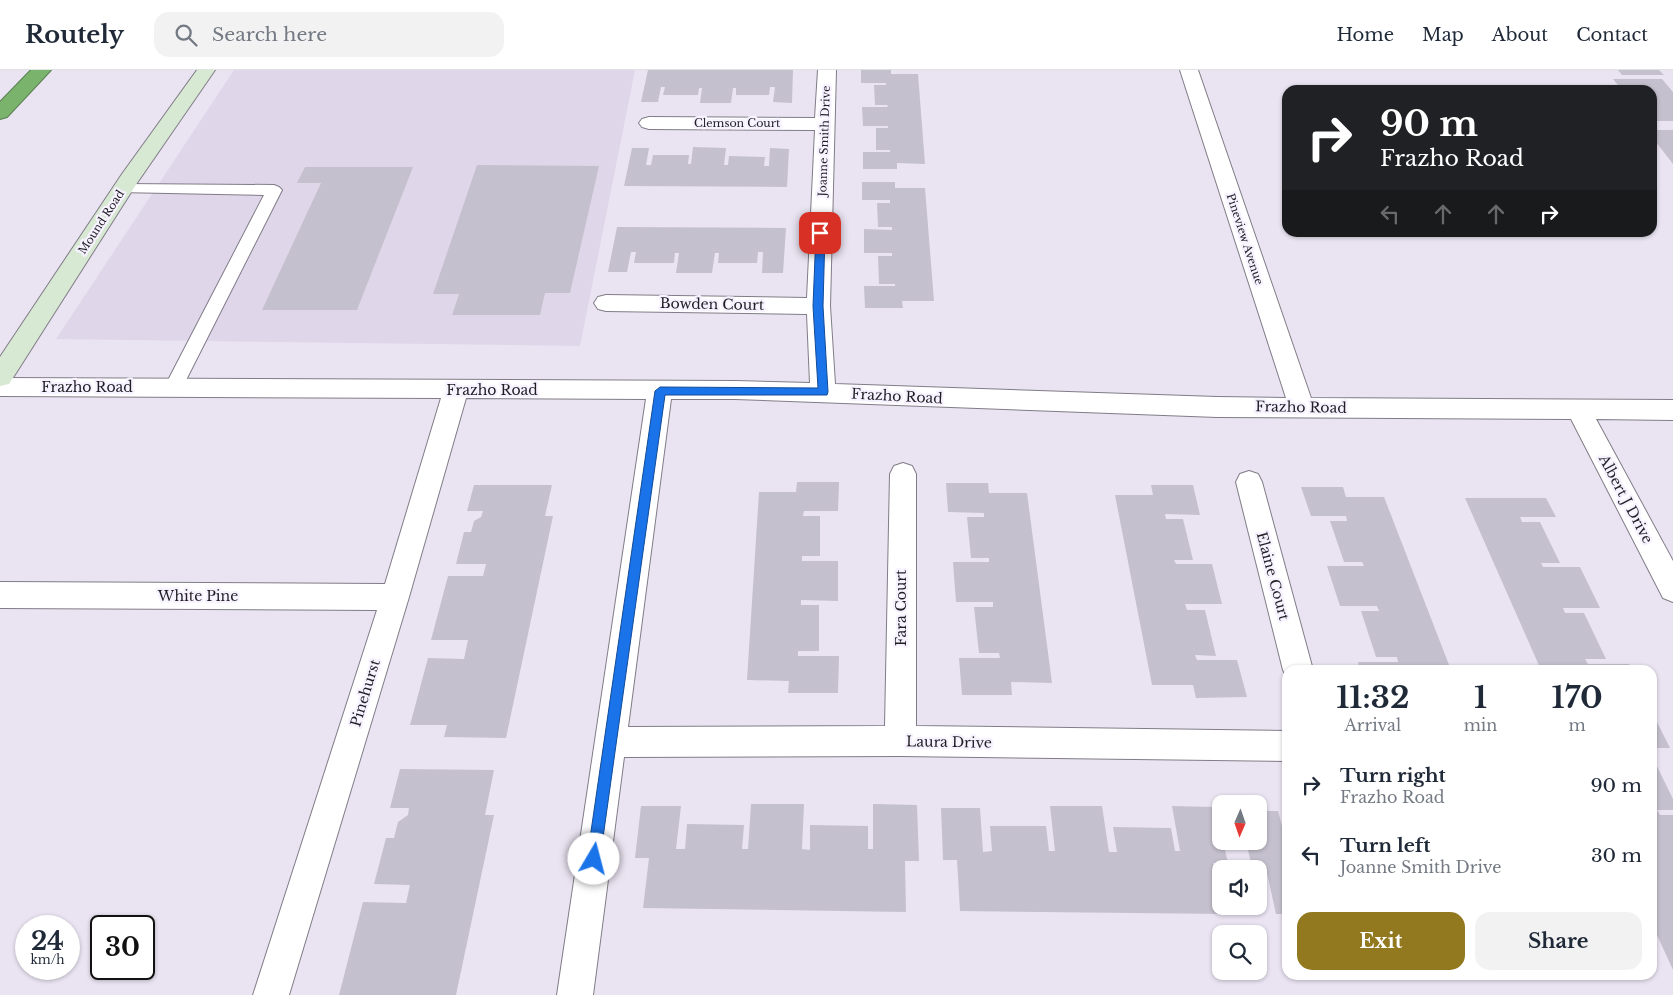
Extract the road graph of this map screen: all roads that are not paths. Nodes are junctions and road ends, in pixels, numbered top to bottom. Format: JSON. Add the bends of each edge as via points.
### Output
{"nodes":[{"id":1,"x":42,"y":70,"type":"edge"},
{"id":2,"x":206,"y":70,"type":"edge"},
{"id":3,"x":827,"y":70,"type":"edge"},
{"id":4,"x":1189,"y":70,"type":"edge"},
{"id":5,"x":0,"y":114,"type":"edge"},
{"id":6,"x":649,"y":123,"type":"dead end"},
{"id":7,"x":824,"y":124,"type":"junction"},
{"id":8,"x":122,"y":189,"type":"junction"},
{"id":9,"x":606,"y":303,"type":"dead end"},
{"id":10,"x":818,"y":306,"type":"junction"},
{"id":11,"x":0,"y":377,"type":"edge"},
{"id":12,"x":0,"y":387,"type":"edge"},
{"id":13,"x":173,"y":388,"type":"junction"},
{"id":14,"x":456,"y":390,"type":"junction"},
{"id":15,"x":660,"y":391,"type":"junction"},
{"id":16,"x":823,"y":392,"type":"junction"},
{"id":17,"x":1302,"y":408,"type":"junction"},
{"id":18,"x":1578,"y":409,"type":"junction"},
{"id":19,"x":1673,"y":410,"type":"edge"},
{"id":20,"x":902,"y":474,"type":"dead end"},
{"id":21,"x":1249,"y":482,"type":"dead end"},
{"id":22,"x":1673,"y":589,"type":"edge"},
{"id":23,"x":0,"y":595,"type":"edge"},
{"id":24,"x":395,"y":597,"type":"junction"},
{"id":25,"x":1297,"y":665,"type":"edge"},
{"id":26,"x":900,"y":741,"type":"junction"},
{"id":27,"x":610,"y":742,"type":"junction"},
{"id":28,"x":1282,"y":746,"type":"edge"},
{"id":29,"x":271,"y":995,"type":"edge"},
{"id":30,"x":575,"y":995,"type":"edge"}],
"edges":[{"from":1,"to":5,"type":"highway"},
{"from":2,"to":8,"type":"street","name":"Mound Road"},
{"from":3,"to":7,"type":"street","name":"Joanne Smith Drive"},
{"from":4,"to":17,"type":"street","name":"Pineview Avenue"},
{"from":6,"to":7,"type":"street","name":"Clemson Court"},
{"from":7,"to":10,"type":"street","name":"Joanne Smith Drive"},
{"from":8,"to":11,"type":"street","name":"Mound Road"},
{"from":8,"to":13,"type":"lane","via":[[274,190]]},
{"from":9,"to":10,"type":"street","name":"Bowden Court"},
{"from":10,"to":16,"type":"street","name":"Joanne Smith Drive"},
{"from":12,"to":13,"type":"street","name":"Frazho Road"},
{"from":13,"to":14,"type":"street","name":"Frazho Road"},
{"from":14,"to":15,"type":"street","name":"Frazho Road"},
{"from":14,"to":24,"type":"street","name":"Pinehurst"},
{"from":15,"to":16,"type":"street","name":"Frazho Road"},
{"from":15,"to":27,"type":"street"},
{"from":16,"to":17,"type":"street","name":"Frazho Road"},
{"from":17,"to":18,"type":"street","name":"Frazho Road"},
{"from":18,"to":19,"type":"street","name":"Frazho Road"},
{"from":18,"to":22,"type":"street","name":"Albert J Drive"},
{"from":20,"to":26,"type":"street","name":"Fara Court"},
{"from":21,"to":25,"type":"street","name":"Elaine Court"},
{"from":23,"to":24,"type":"street","name":"White Pine"},
{"from":24,"to":29,"type":"street","name":"Pinehurst"},
{"from":26,"to":27,"type":"street","name":"Laura Drive"},
{"from":26,"to":28,"type":"street","name":"Laura Drive"},
{"from":27,"to":30,"type":"street"}]}
